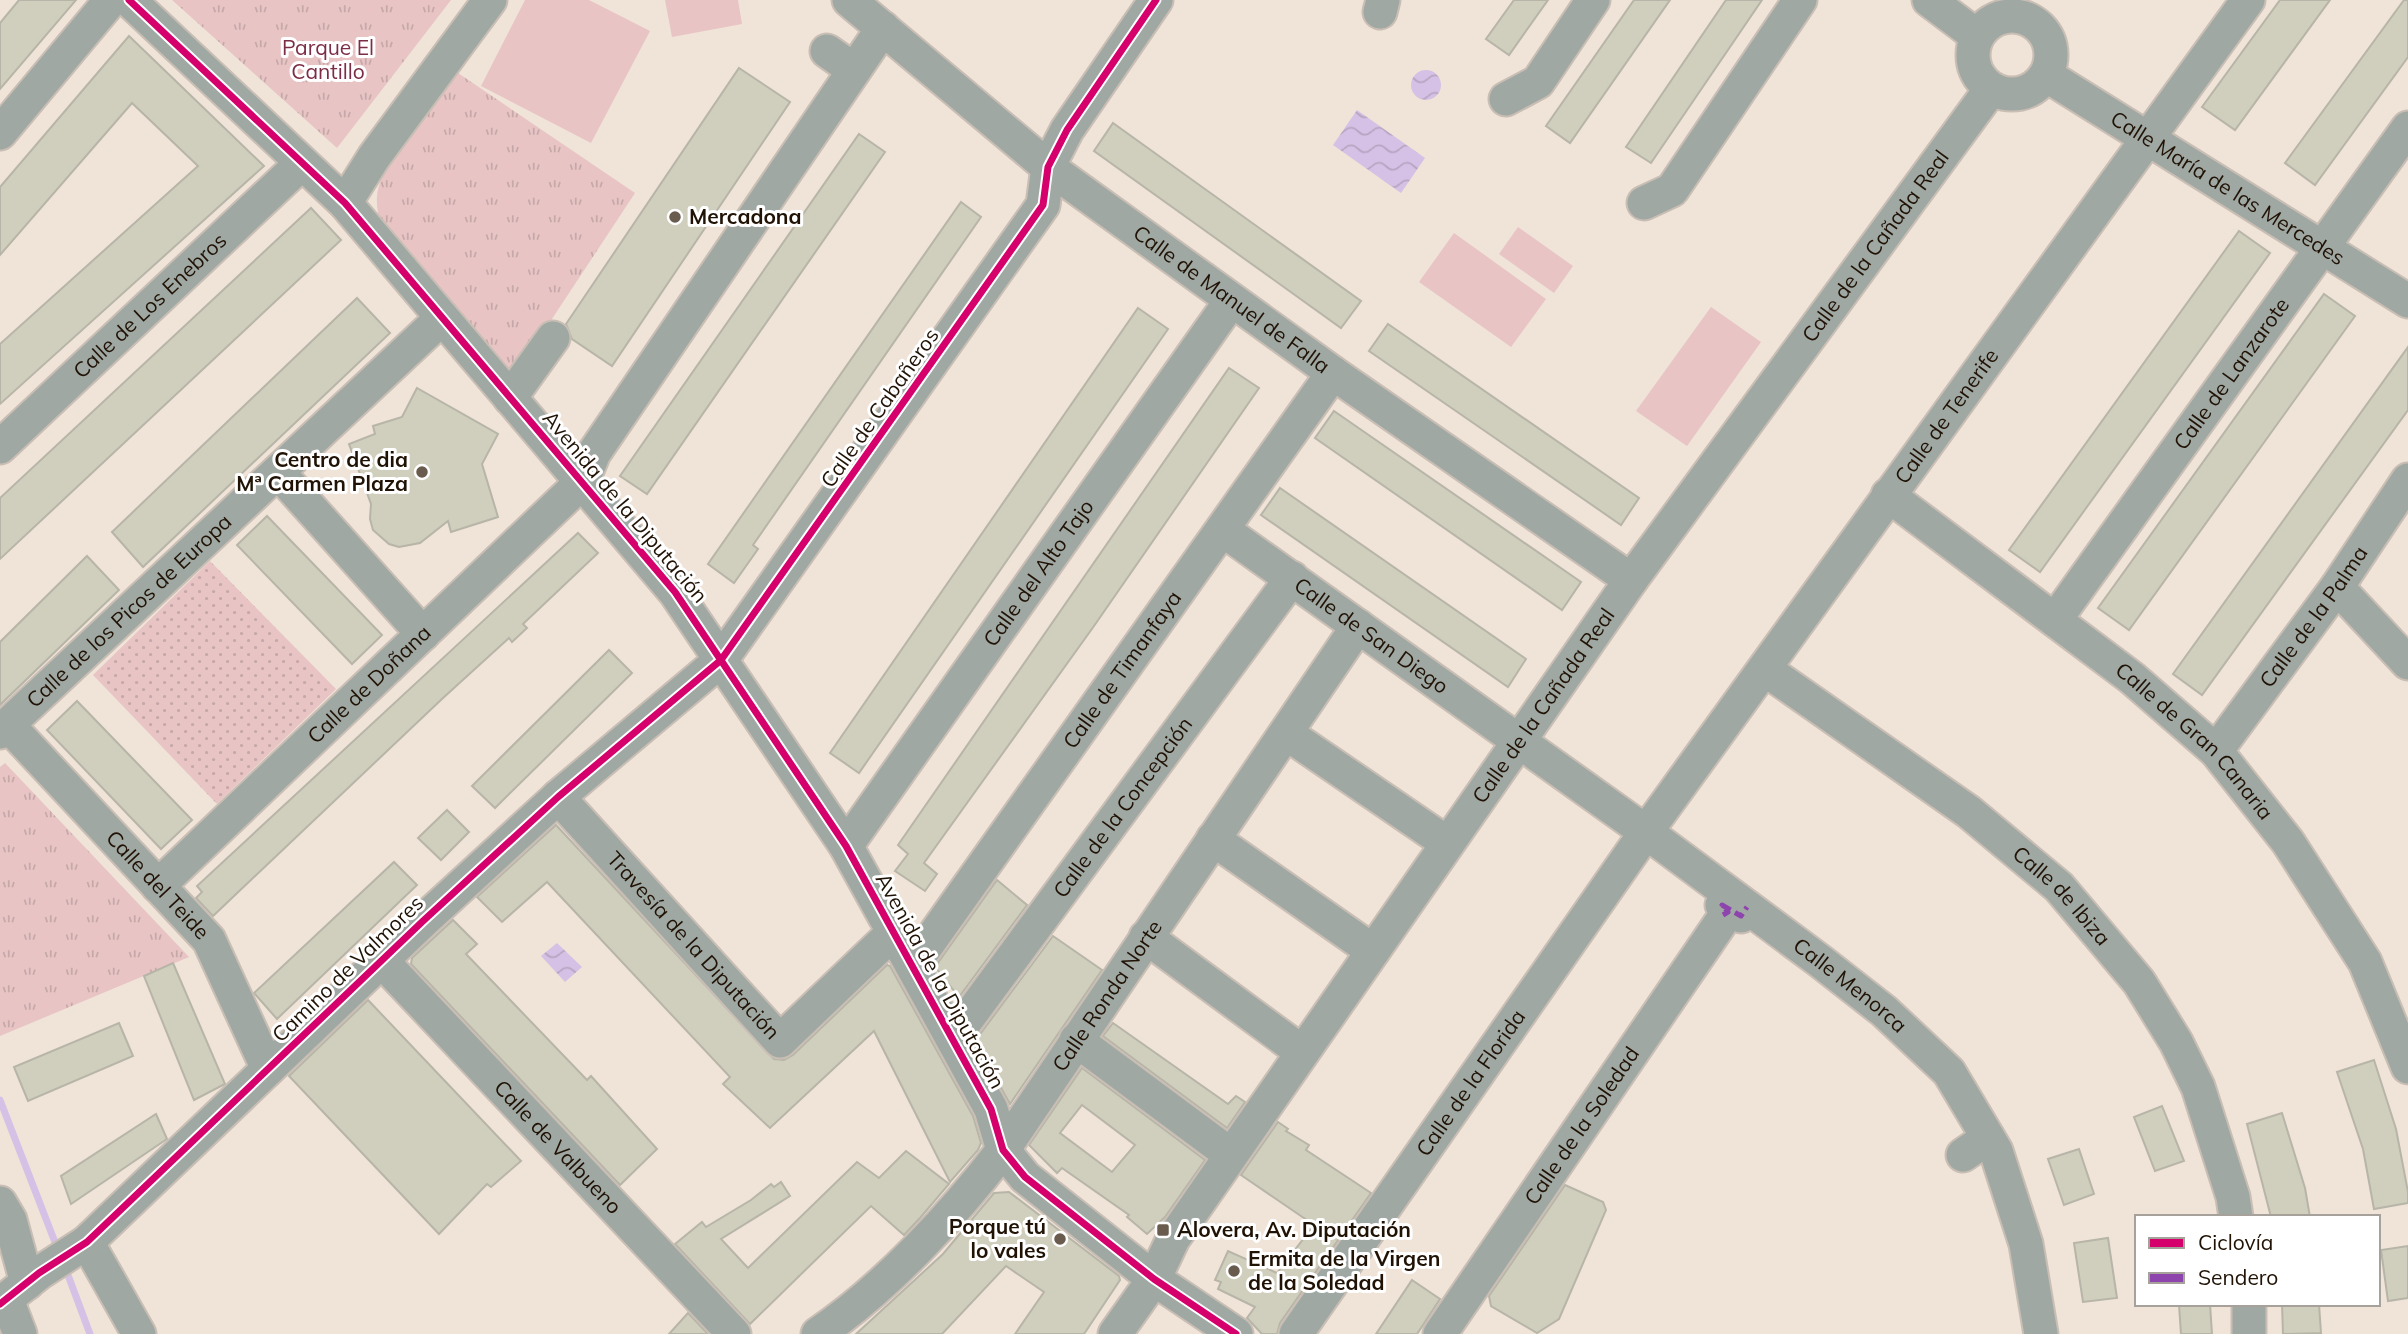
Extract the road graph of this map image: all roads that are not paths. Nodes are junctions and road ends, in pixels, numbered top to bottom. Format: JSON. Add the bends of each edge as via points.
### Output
{"nodes":[{"id":1,"x":111,"y":0,"type":"edge"},
{"id":2,"x":129,"y":0,"type":"edge"},
{"id":3,"x":490,"y":0,"type":"edge"},
{"id":4,"x":849,"y":0,"type":"edge"},
{"id":5,"x":1156,"y":0,"type":"edge"},
{"id":6,"x":1593,"y":0,"type":"edge"},
{"id":7,"x":1800,"y":0,"type":"edge"},
{"id":8,"x":1929,"y":0,"type":"edge"},
{"id":9,"x":2248,"y":0,"type":"edge"},
{"id":10,"x":2039,"y":10,"type":"edge"},
{"id":11,"x":883,"y":29,"type":"junction"},
{"id":12,"x":1977,"y":36,"type":"junction"},
{"id":13,"x":827,"y":51,"type":"dead end"},
{"id":14,"x":854,"y":70,"type":"junction"},
{"id":15,"x":2046,"y":75,"type":"junction"},
{"id":16,"x":1991,"y":89,"type":"junction"},
{"id":17,"x":1506,"y":99,"type":"dead end"},
{"id":18,"x":2408,"y":128,"type":"edge"},
{"id":19,"x":0,"y":134,"type":"edge"},
{"id":20,"x":2150,"y":139,"type":"junction"},
{"id":21,"x":302,"y":163,"type":"junction"},
{"id":22,"x":1048,"y":167,"type":"junction"},
{"id":23,"x":1644,"y":202,"type":"dead end"},
{"id":24,"x":345,"y":203,"type":"junction"},
{"id":25,"x":2323,"y":248,"type":"junction"},
{"id":26,"x":1231,"y":301,"type":"junction"},
{"id":27,"x":2408,"y":301,"type":"edge"},
{"id":28,"x":442,"y":317,"type":"junction"},
{"id":29,"x":553,"y":338,"type":"dead end"},
{"id":30,"x":1333,"y":373,"type":"junction"},
{"id":31,"x":510,"y":398,"type":"junction"},
{"id":32,"x":0,"y":447,"type":"edge"},
{"id":33,"x":278,"y":472,"type":"junction"},
{"id":34,"x":2408,"y":480,"type":"edge"},
{"id":35,"x":582,"y":482,"type":"junction"},
{"id":36,"x":1888,"y":495,"type":"junction"},
{"id":37,"x":1223,"y":530,"type":"junction"},
{"id":38,"x":1292,"y":578,"type":"junction"},
{"id":39,"x":1631,"y":580,"type":"junction"},
{"id":40,"x":2337,"y":587,"type":"junction"},
{"id":41,"x":2055,"y":620,"type":"junction"},
{"id":42,"x":1358,"y":626,"type":"junction"},
{"id":43,"x":423,"y":634,"type":"junction"},
{"id":44,"x":722,"y":660,"type":"junction"},
{"id":45,"x":2408,"y":663,"type":"edge"},
{"id":46,"x":1766,"y":670,"type":"junction"},
{"id":47,"x":4,"y":728,"type":"edge"},
{"id":48,"x":1286,"y":733,"type":"junction"},
{"id":49,"x":1518,"y":740,"type":"junction"},
{"id":50,"x":2217,"y":751,"type":"junction"},
{"id":51,"x":558,"y":797,"type":"junction"},
{"id":52,"x":1646,"y":832,"type":"junction"},
{"id":53,"x":1213,"y":839,"type":"junction"},
{"id":54,"x":1447,"y":843,"type":"junction"},
{"id":55,"x":846,"y":846,"type":"junction"},
{"id":56,"x":158,"y":886,"type":"junction"},
{"id":57,"x":1731,"y":904,"type":"junction"},
{"id":58,"x":894,"y":932,"type":"junction"},
{"id":59,"x":1146,"y":937,"type":"junction"},
{"id":60,"x":1373,"y":951,"type":"junction"},
{"id":61,"x":382,"y":961,"type":"junction"},
{"id":62,"x":913,"y":965,"type":"junction"},
{"id":63,"x":954,"y":1037,"type":"junction"},
{"id":64,"x":1076,"y":1040,"type":"junction"},
{"id":65,"x":1302,"y":1052,"type":"junction"},
{"id":66,"x":2408,"y":1067,"type":"edge"},
{"id":67,"x":268,"y":1069,"type":"junction"},
{"id":68,"x":1003,"y":1150,"type":"junction"},
{"id":69,"x":1231,"y":1155,"type":"junction"},
{"id":70,"x":0,"y":1203,"type":"edge"},
{"id":71,"x":2236,"y":1215,"type":"edge"},
{"id":72,"x":83,"y":1245,"type":"junction"},
{"id":73,"x":1154,"y":1279,"type":"junction"},
{"id":74,"x":18,"y":1290,"type":"edge"},
{"id":75,"x":2249,"y":1306,"type":"edge"},
{"id":76,"x":851,"y":1325,"type":"edge"},
{"id":77,"x":20,"y":1334,"type":"edge"},
{"id":78,"x":139,"y":1334,"type":"edge"},
{"id":79,"x":734,"y":1334,"type":"edge"},
{"id":80,"x":818,"y":1334,"type":"edge"},
{"id":81,"x":1115,"y":1334,"type":"edge"},
{"id":82,"x":1236,"y":1334,"type":"edge"},
{"id":83,"x":1296,"y":1334,"type":"edge"},
{"id":84,"x":1440,"y":1334,"type":"edge"},
{"id":85,"x":2041,"y":1334,"type":"edge"},
{"id":86,"x":2249,"y":1334,"type":"edge"}],
"edges":[{"from":1,"to":19,"type":"street"},
{"from":2,"to":21,"type":"street","name":"Avenida de la Diputación"},
{"from":3,"to":24,"type":"street"},
{"from":4,"to":11,"type":"street","name":"Calle de Manuel de Falla"},
{"from":5,"to":22,"type":"street","name":"Calle de Cabañeros","via":[[1067,130]]},
{"from":6,"to":17,"type":"street","via":[[1538,82]]},
{"from":7,"to":23,"type":"street","via":[[1672,190]]},
{"from":8,"to":12,"type":"street"},
{"from":9,"to":20,"type":"street","name":"Calle de Tenerife"},
{"from":10,"to":12,"type":"street","via":[[2001,17]]},
{"from":10,"to":15,"type":"street","via":[[2052,55]]},
{"from":11,"to":14,"type":"street"},
{"from":11,"to":22,"type":"street","name":"Calle de Manuel de Falla"},
{"from":12,"to":16,"type":"street","via":[[1972,55],[1977,75]]},
{"from":13,"to":14,"type":"street"},
{"from":14,"to":35,"type":"street","via":[[594,453]]},
{"from":15,"to":16,"type":"street","via":[[2036,87],[2022,93]]},
{"from":15,"to":20,"type":"street","name":"Calle María de las Mercedes"},
{"from":16,"to":39,"type":"street","name":"Calle de la Cañada Real"},
{"from":18,"to":25,"type":"street","name":"Calle de Lanzarote"},
{"from":20,"to":25,"type":"street","name":"Calle María de las Mercedes"},
{"from":20,"to":36,"type":"street","name":"Calle de Tenerife"},
{"from":21,"to":24,"type":"street","name":"Avenida de la Diputación"},
{"from":21,"to":32,"type":"street","name":"Calle de Los Enebros"},
{"from":22,"to":26,"type":"street","name":"Calle de Manuel de Falla"},
{"from":22,"to":44,"type":"street","name":"Calle de Cabañeros","via":[[1043,205]]},
{"from":24,"to":28,"type":"street","name":"Avenida de la Diputación"},
{"from":25,"to":27,"type":"street","name":"Calle María de las Mercedes"},
{"from":25,"to":41,"type":"street","name":"Calle de Lanzarote"},
{"from":26,"to":30,"type":"street","name":"Calle de Manuel de Falla"},
{"from":26,"to":55,"type":"street","name":"Calle del Alto Tajo"},
{"from":28,"to":31,"type":"street","name":"Avenida de la Diputación"},
{"from":28,"to":33,"type":"street","name":"Calle de los Picos de Europa"},
{"from":29,"to":31,"type":"street"},
{"from":30,"to":37,"type":"street","name":"Calle de Timanfaya"},
{"from":30,"to":39,"type":"street","name":"Calle de Manuel de Falla"},
{"from":31,"to":35,"type":"street","name":"Avenida de la Diputación"},
{"from":33,"to":43,"type":"street"},
{"from":33,"to":47,"type":"street","name":"Calle de los Picos de Europa"},
{"from":34,"to":40,"type":"street","name":"Calle de la Palma"},
{"from":35,"to":43,"type":"street","name":"Calle de Doñana"},
{"from":35,"to":44,"type":"street","name":"Avenida de la Diputación","via":[[675,592]]},
{"from":36,"to":41,"type":"street","name":"Calle de Gran Canaria"},
{"from":36,"to":46,"type":"street","name":"Calle de Tenerife"},
{"from":37,"to":38,"type":"street","name":"Calle de San Diego"},
{"from":37,"to":62,"type":"street","name":"Calle de Timanfaya"},
{"from":38,"to":42,"type":"street","name":"Calle de San Diego"},
{"from":38,"to":63,"type":"street","name":"Calle de la Concepción"},
{"from":39,"to":49,"type":"street","name":"Calle de la Cañada Real"},
{"from":40,"to":45,"type":"street"},
{"from":40,"to":50,"type":"street","name":"Calle de la Palma"},
{"from":41,"to":50,"type":"street","name":"Calle de Gran Canaria"},
{"from":42,"to":48,"type":"street","name":"Calle Ronda Norte"},
{"from":42,"to":49,"type":"street","name":"Calle de San Diego"},
{"from":43,"to":56,"type":"street","name":"Calle de Doñana"},
{"from":44,"to":51,"type":"street","name":"Camino de Valmores"},
{"from":44,"to":55,"type":"street","name":"Avenida de la Diputación"},
{"from":46,"to":52,"type":"street","name":"Calle de Tenerife"},
{"from":46,"to":71,"type":"street","name":"Calle de Ibiza","via":[[1969,812],[2059,887],[2139,982],[2176,1042],[2198,1087]]},
{"from":47,"to":56,"type":"street","name":"Calle del Teide"},
{"from":48,"to":53,"type":"street","name":"Calle Ronda Norte"},
{"from":48,"to":54,"type":"street"},
{"from":49,"to":52,"type":"street","name":"Calle Menorca"},
{"from":49,"to":54,"type":"street","name":"Calle de la Cañada Real"},
{"from":50,"to":66,"type":"street","name":"Calle de Gran Canaria","via":[[2288,842],[2365,962]]},
{"from":51,"to":58,"type":"street","name":"Travesía de la Diputación","via":[[780,1041]]},
{"from":51,"to":61,"type":"street","name":"Camino de Valmores"},
{"from":52,"to":57,"type":"street","name":"Calle Menorca"},
{"from":52,"to":83,"type":"street","name":"Calle de la Florida"},
{"from":53,"to":59,"type":"street","name":"Calle Ronda Norte"},
{"from":53,"to":60,"type":"street"},
{"from":54,"to":60,"type":"street","name":"Calle de la Cañada Real"},
{"from":55,"to":58,"type":"street","name":"Avenida de la Diputación"},
{"from":56,"to":67,"type":"street","name":"Calle del Teide","via":[[209,940]]},
{"from":57,"to":84,"type":"street","name":"Calle de la Soledad"},
{"from":57,"to":85,"type":"street","name":"Calle Menorca","via":[[1884,1011],[1949,1072],[1976,1146],[1996,1151],[2026,1244]]},
{"from":58,"to":62,"type":"street","name":"Avenida de la Diputación"},
{"from":59,"to":64,"type":"street","name":"Calle Ronda Norte"},
{"from":59,"to":65,"type":"street"},
{"from":60,"to":65,"type":"street","name":"Calle de la Cañada Real"},
{"from":61,"to":67,"type":"street","name":"Camino de Valmores"},
{"from":61,"to":79,"type":"street","name":"Calle de Valbueno"},
{"from":62,"to":63,"type":"street","name":"Avenida de la Diputación"},
{"from":63,"to":68,"type":"street","name":"Avenida de la Diputación","via":[[991,1109]]},
{"from":64,"to":68,"type":"street","name":"Calle Ronda Norte"},
{"from":64,"to":69,"type":"street"},
{"from":65,"to":69,"type":"street","name":"Calle de la Cañada Real"},
{"from":67,"to":72,"type":"street","name":"Camino de Valmores"},
{"from":68,"to":73,"type":"street","name":"Avenida de la Diputación","via":[[1025,1177]]},
{"from":68,"to":76,"type":"street","name":"Calle Ronda Norte"},
{"from":69,"to":73,"type":"street","name":"Calle de la Cañada Real","via":[[1169,1245]]},
{"from":70,"to":74,"type":"street","via":[[10,1220]]},
{"from":72,"to":74,"type":"street","name":"Camino de Valmores"},
{"from":72,"to":78,"type":"street"},
{"from":73,"to":81,"type":"street","name":"Calle de la Cañada Real"},
{"from":73,"to":82,"type":"street","name":"Avenida de la Diputación"},
{"from":74,"to":77,"type":"street"},
{"from":75,"to":86,"type":"street"},
{"from":76,"to":80,"type":"street","name":"Calle Ronda Norte"}]}
